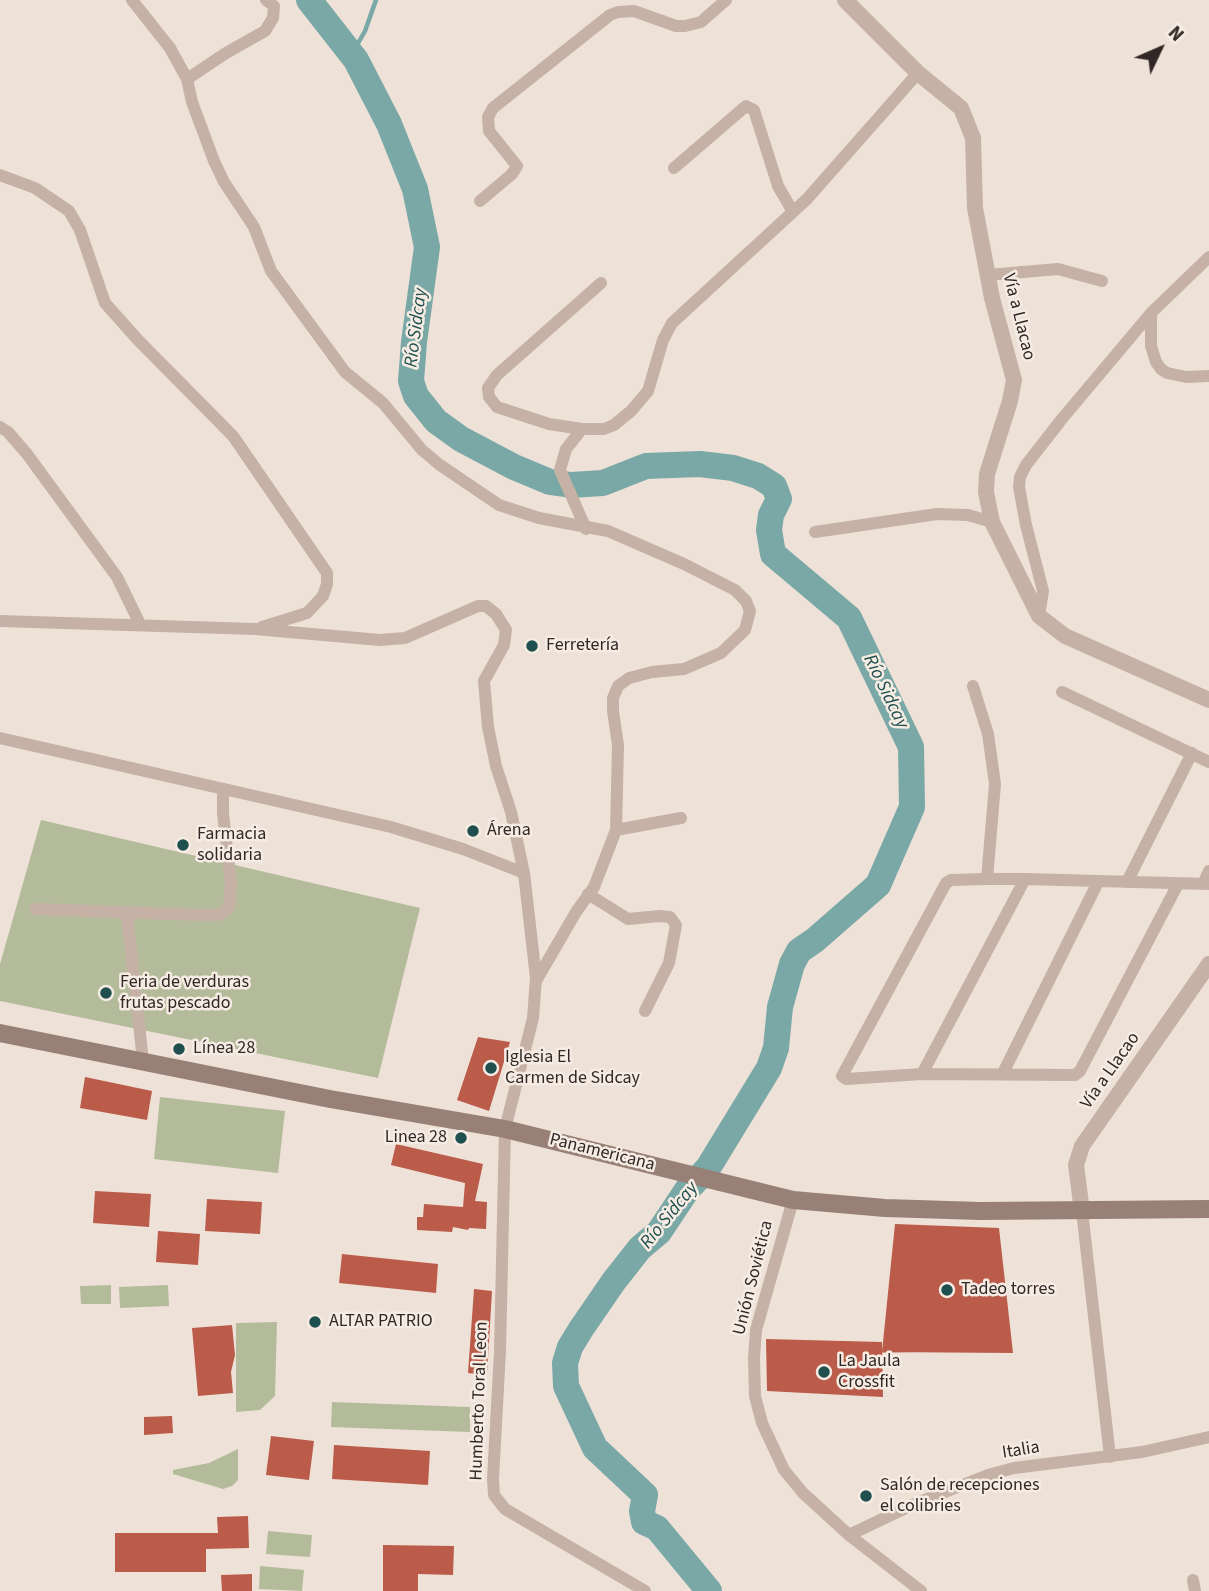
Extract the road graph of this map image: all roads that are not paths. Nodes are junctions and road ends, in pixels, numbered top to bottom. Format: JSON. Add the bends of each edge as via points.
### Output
{"nodes":[{"id":1,"x":132,"y":0,"type":"edge"},
{"id":2,"x":266,"y":0,"type":"edge"},
{"id":3,"x":726,"y":0,"type":"edge"},
{"id":4,"x":845,"y":0,"type":"edge"},
{"id":5,"x":918,"y":73,"type":"junction"},
{"id":6,"x":187,"y":79,"type":"junction"},
{"id":7,"x":674,"y":167,"type":"dead end"},
{"id":8,"x":0,"y":175,"type":"edge"},
{"id":9,"x":480,"y":201,"type":"dead end"},
{"id":10,"x":793,"y":212,"type":"junction"},
{"id":11,"x":1209,"y":257,"type":"edge"},
{"id":12,"x":988,"y":275,"type":"junction"},
{"id":13,"x":1102,"y":281,"type":"dead end"},
{"id":14,"x":601,"y":283,"type":"dead end"},
{"id":15,"x":1151,"y":313,"type":"junction"},
{"id":16,"x":1209,"y":376,"type":"edge"},
{"id":17,"x":0,"y":428,"type":"edge"},
{"id":18,"x":582,"y":429,"type":"junction"},
{"id":19,"x":992,"y":522,"type":"junction"},
{"id":20,"x":586,"y":528,"type":"junction"},
{"id":21,"x":815,"y":533,"type":"dead end"},
{"id":22,"x":1039,"y":616,"type":"junction"},
{"id":23,"x":0,"y":621,"type":"edge"},
{"id":24,"x":140,"y":624,"type":"junction"},
{"id":25,"x":255,"y":629,"type":"junction"},
{"id":26,"x":973,"y":686,"type":"dead end"},
{"id":27,"x":1062,"y":692,"type":"dead end"},
{"id":28,"x":1209,"y":700,"type":"edge"},
{"id":29,"x":0,"y":738,"type":"edge"},
{"id":30,"x":1192,"y":753,"type":"junction"},
{"id":31,"x":1209,"y":762,"type":"edge"},
{"id":32,"x":223,"y":789,"type":"junction"},
{"id":33,"x":681,"y":818,"type":"dead end"},
{"id":34,"x":616,"y":830,"type":"junction"},
{"id":35,"x":1209,"y":871,"type":"edge"},
{"id":36,"x":524,"y":873,"type":"junction"},
{"id":37,"x":987,"y":878,"type":"junction"},
{"id":38,"x":1025,"y":879,"type":"junction"},
{"id":39,"x":1098,"y":882,"type":"junction"},
{"id":40,"x":1127,"y":882,"type":"junction"},
{"id":41,"x":1178,"y":884,"type":"junction"},
{"id":42,"x":1206,"y":884,"type":"edge"},
{"id":43,"x":589,"y":894,"type":"junction"},
{"id":44,"x":35,"y":909,"type":"dead end"},
{"id":45,"x":127,"y":914,"type":"junction"},
{"id":46,"x":1209,"y":964,"type":"edge"},
{"id":47,"x":536,"y":981,"type":"junction"},
{"id":48,"x":645,"y":1011,"type":"dead end"},
{"id":49,"x":0,"y":1033,"type":"edge"},
{"id":50,"x":143,"y":1061,"type":"junction"},
{"id":51,"x":1003,"y":1073,"type":"junction"},
{"id":52,"x":922,"y":1074,"type":"junction"},
{"id":53,"x":505,"y":1129,"type":"junction"},
{"id":54,"x":793,"y":1200,"type":"junction"},
{"id":55,"x":1209,"y":1209,"type":"edge"},
{"id":56,"x":1082,"y":1212,"type":"junction"},
{"id":57,"x":1209,"y":1437,"type":"edge"},
{"id":58,"x":1110,"y":1457,"type":"junction"},
{"id":59,"x":849,"y":1535,"type":"junction"},
{"id":60,"x":645,"y":1591,"type":"edge"},
{"id":61,"x":921,"y":1591,"type":"edge"}],
"edges":[{"from":1,"to":6,"type":"street","via":[[170,48]]},
{"from":2,"to":6,"type":"street","via":[[274,6],[265,31]]},
{"from":3,"to":9,"type":"street","via":[[701,22],[685,26],[634,11],[610,15],[493,108],[489,131],[516,166]]},
{"from":4,"to":5,"type":"street","name":"Vía a Llacao"},
{"from":5,"to":10,"type":"street"},
{"from":5,"to":12,"type":"street","name":"Vía a Llacao","via":[[961,108],[973,138],[975,208]]},
{"from":6,"to":20,"type":"street","via":[[214,160],[254,227],[271,271],[345,372],[383,403],[431,458],[480,493],[518,513]]},
{"from":7,"to":10,"type":"street","via":[[746,106],[754,110],[778,186]]},
{"from":8,"to":25,"type":"street","via":[[36,188],[69,211],[105,303],[233,436],[327,573],[323,596],[307,613]]},
{"from":10,"to":18,"type":"street","via":[[672,323],[648,391],[631,411],[604,429]]},
{"from":11,"to":15,"type":"street"},
{"from":12,"to":13,"type":"street","via":[[1058,269]]},
{"from":12,"to":19,"type":"street","name":"Vía a Llacao","via":[[1014,380],[987,474]]},
{"from":14,"to":18,"type":"street","via":[[488,388],[497,407]]},
{"from":15,"to":16,"type":"street","via":[[1152,346],[1161,369],[1186,377]]},
{"from":15,"to":22,"type":"street","via":[[1020,477],[1026,525],[1043,591]]},
{"from":17,"to":24,"type":"street","via":[[27,454],[117,577]]},
{"from":18,"to":20,"type":"street","via":[[566,449],[560,470]]},
{"from":19,"to":21,"type":"street","via":[[937,514]]},
{"from":19,"to":22,"type":"street","name":"Vía a Llacao"},
{"from":20,"to":34,"type":"street","via":[[608,531],[703,573],[735,590],[750,611],[745,630],[721,653],[684,669],[629,678],[618,686],[613,711],[618,745]]},
{"from":22,"to":28,"type":"street","name":"Vía a Llacao","via":[[1065,636]]},
{"from":23,"to":24,"type":"street"},
{"from":24,"to":25,"type":"street"},
{"from":25,"to":36,"type":"street","via":[[380,640],[405,638],[478,606],[496,614],[506,637],[484,681],[488,727]]},
{"from":26,"to":37,"type":"street","via":[[988,734],[995,784]]},
{"from":27,"to":30,"type":"street"},
{"from":29,"to":32,"type":"street"},
{"from":30,"to":31,"type":"street"},
{"from":30,"to":40,"type":"street"},
{"from":32,"to":36,"type":"street","via":[[391,827]]},
{"from":32,"to":45,"type":"street","via":[[229,907],[218,915]]},
{"from":33,"to":34,"type":"street"},
{"from":34,"to":43,"type":"street"},
{"from":35,"to":42,"type":"street"},
{"from":36,"to":47,"type":"street"},
{"from":37,"to":38,"type":"street"},
{"from":37,"to":52,"type":"street","via":[[946,883],[842,1071],[846,1079]]},
{"from":38,"to":39,"type":"street"},
{"from":38,"to":52,"type":"street"},
{"from":39,"to":40,"type":"street"},
{"from":39,"to":51,"type":"street"},
{"from":40,"to":41,"type":"street"},
{"from":41,"to":42,"type":"street"},
{"from":41,"to":51,"type":"street","via":[[1080,1071],[1075,1075]]},
{"from":43,"to":47,"type":"street"},
{"from":43,"to":48,"type":"street","via":[[628,919],[670,917],[676,925],[670,963]]},
{"from":44,"to":45,"type":"street"},
{"from":45,"to":50,"type":"street"},
{"from":46,"to":56,"type":"street","name":"Vía a Llacao","via":[[1082,1146],[1076,1165]]},
{"from":47,"to":53,"type":"street","name":"Humberto Toral Leon","via":[[533,1018]]},
{"from":49,"to":50,"type":"main road","name":"Panamericana"},
{"from":50,"to":53,"type":"main road","name":"Panamericana"},
{"from":51,"to":52,"type":"street"},
{"from":53,"to":54,"type":"main road","name":"Panamericana"},
{"from":53,"to":60,"type":"street","name":"Humberto Toral Leon","via":[[494,1495],[505,1509]]},
{"from":54,"to":56,"type":"main road","name":"Panamericana","via":[[885,1209]]},
{"from":54,"to":59,"type":"street","name":"Unión Soviética","via":[[756,1329],[755,1396],[784,1470]]},
{"from":55,"to":56,"type":"main road","name":"Panamericana"},
{"from":56,"to":58,"type":"street"},
{"from":57,"to":58,"type":"street","name":"Italia"},
{"from":58,"to":59,"type":"street","name":"Italia","via":[[988,1475]]},
{"from":59,"to":61,"type":"street","name":"Unión Soviética"}]}
